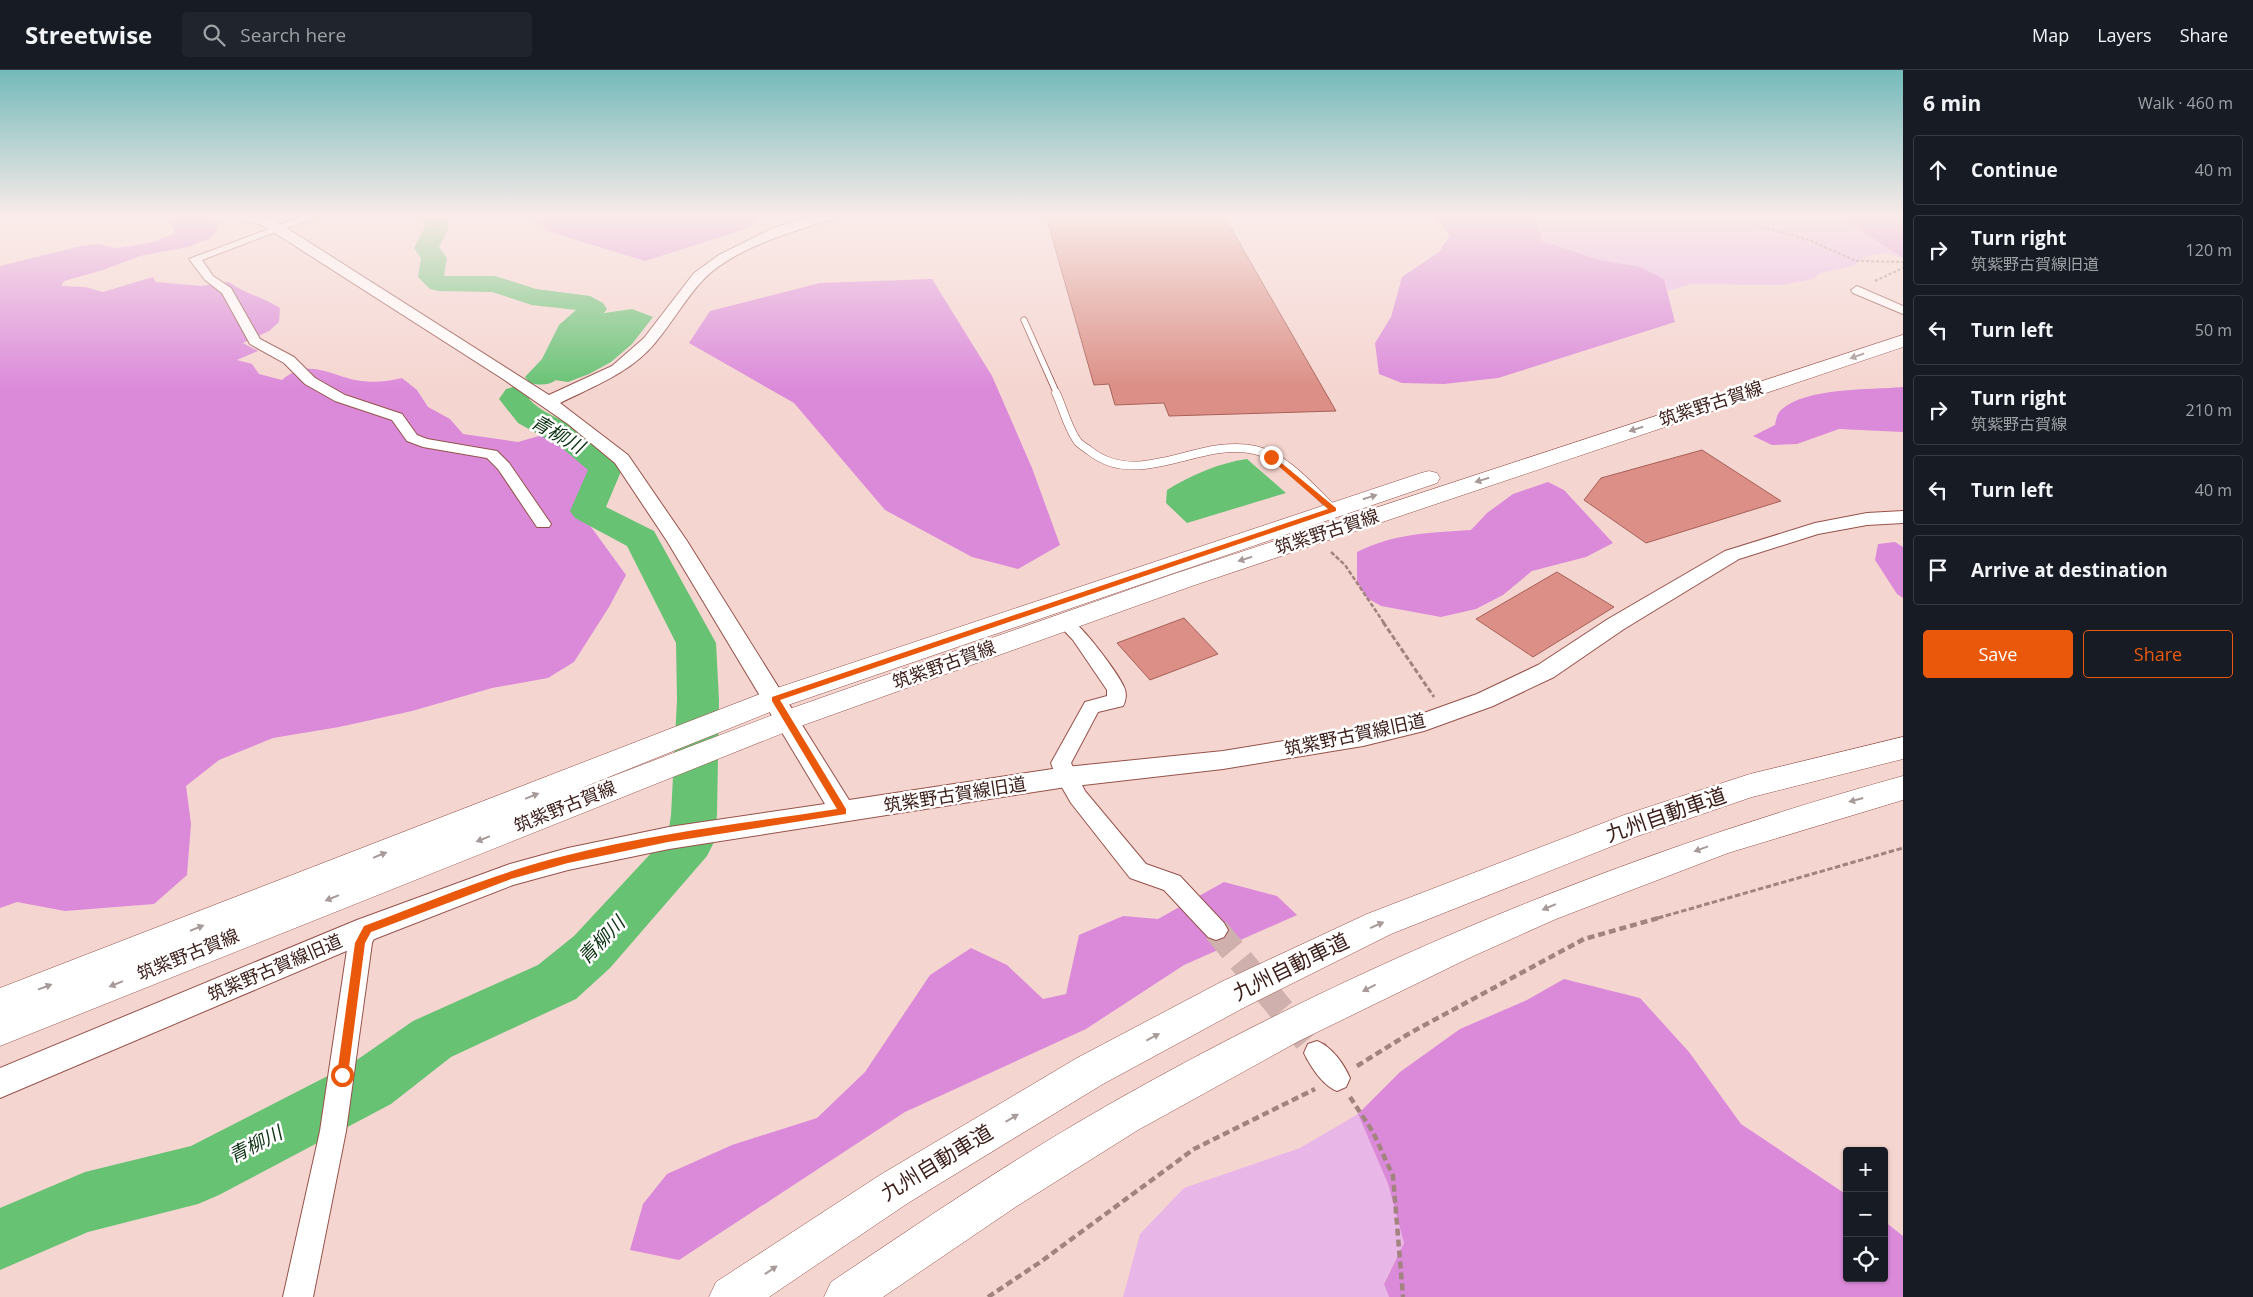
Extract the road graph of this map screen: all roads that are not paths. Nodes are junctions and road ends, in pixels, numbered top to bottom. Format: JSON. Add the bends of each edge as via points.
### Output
{"nodes":[{"id":1,"x":205,"y":273,"type":"edge"},
{"id":2,"x":348,"y":273,"type":"edge"},
{"id":3,"x":703,"y":273,"type":"edge"},
{"id":4,"x":1857,"y":290,"type":"road end"},
{"id":5,"x":1903,"y":310,"type":"edge"},
{"id":6,"x":1024,"y":320,"type":"dead end"},
{"id":7,"x":1903,"y":324,"type":"edge"},
{"id":8,"x":1903,"y":340,"type":"edge"},
{"id":9,"x":548,"y":402,"type":"junction"},
{"id":10,"x":1333,"y":509,"type":"junction"},
{"id":11,"x":1903,"y":517,"type":"edge"},
{"id":12,"x":543,"y":524,"type":"dead end"},
{"id":13,"x":1065,"y":622,"type":"junction"},
{"id":14,"x":775,"y":699,"type":"junction"},
{"id":15,"x":788,"y":720,"type":"junction"},
{"id":16,"x":713,"y":736,"type":"junction"},
{"id":17,"x":1903,"y":748,"type":"edge"},
{"id":18,"x":675,"y":751,"type":"junction"},
{"id":19,"x":1066,"y":777,"type":"junction"},
{"id":20,"x":1903,"y":788,"type":"edge"},
{"id":21,"x":843,"y":812,"type":"junction"},
{"id":22,"x":367,"y":929,"type":"junction"},
{"id":23,"x":1216,"y":930,"type":"tunnel mouth"},
{"id":24,"x":0,"y":1005,"type":"edge"},
{"id":25,"x":0,"y":1030,"type":"edge"},
{"id":26,"x":1317,"y":1053,"type":"tunnel mouth"},
{"id":27,"x":1336,"y":1078,"type":"road end"},
{"id":28,"x":0,"y":1083,"type":"edge"},
{"id":29,"x":298,"y":1297,"type":"edge"},
{"id":30,"x":730,"y":1297,"type":"edge"},
{"id":31,"x":846,"y":1297,"type":"edge"}],
"edges":[{"from":1,"to":12,"type":"street","via":[[227,291],[255,341],[289,360],[310,382],[340,398],[397,417],[412,438],[423,443],[492,454],[504,466]]},
{"from":2,"to":9,"type":"street"},
{"from":3,"to":9,"type":"street","via":[[649,341],[618,369]]},
{"from":4,"to":5,"type":"street"},
{"from":6,"to":10,"type":"lane","via":[[1078,442],[1088,453],[1106,462],[1131,466],[1153,465],[1208,448],[1255,450],[1286,468]]},
{"from":10,"to":7,"type":"main road","name":"筑紫野古賀線","one_way":true},
{"from":8,"to":13,"type":"main road","name":"筑紫野古賀線","one_way":true},
{"from":9,"to":14,"type":"street","via":[[622,459]]},
{"from":10,"to":14,"type":"main road","name":"筑紫野古賀線"},
{"from":11,"to":19,"type":"street","name":"筑紫野古賀線旧道","via":[[1867,519],[1815,529],[1732,555],[1616,624],[1546,671],[1485,700],[1424,722],[1345,740],[1223,760]]},
{"from":13,"to":15,"type":"main road","name":"筑紫野古賀線"},
{"from":13,"to":19,"type":"street","via":[[1079,636],[1116,689],[1116,701],[1092,707],[1084,718],[1061,763]]},
{"from":14,"to":15,"type":"street"},
{"from":14,"to":16,"type":"main road","name":"筑紫野古賀線"},
{"from":15,"to":16,"type":"main road","name":"筑紫野古賀線"},
{"from":15,"to":21,"type":"street"},
{"from":16,"to":18,"type":"main road","name":"筑紫野古賀線"},
{"from":30,"to":17,"type":"main road","name":"九州自動車道","one_way":true,"via":[[894,1188],[1090,1070],[1234,994],[1379,924],[1624,828],[1750,786]]},
{"from":24,"to":18,"type":"main road","name":"筑紫野古賀線","one_way":true},
{"from":18,"to":25,"type":"main road","name":"筑紫野古賀線","one_way":true},
{"from":19,"to":21,"type":"street","name":"筑紫野古賀線旧道"},
{"from":19,"to":23,"type":"street","via":[[1078,797],[1138,871],[1172,883]]},
{"from":20,"to":31,"type":"main road","one_way":true,"via":[[1808,814],[1608,882],[1407,968],[1269,1038],[1100,1131],[936,1235]]},
{"from":21,"to":22,"type":"street","name":"筑紫野古賀線旧道","via":[[668,838],[568,859],[510,876]]},
{"from":22,"to":28,"type":"street","name":"筑紫野古賀線旧道"},
{"from":22,"to":29,"type":"street","via":[[360,943],[333,1131]]},
{"from":26,"to":27,"type":"street"}]}
